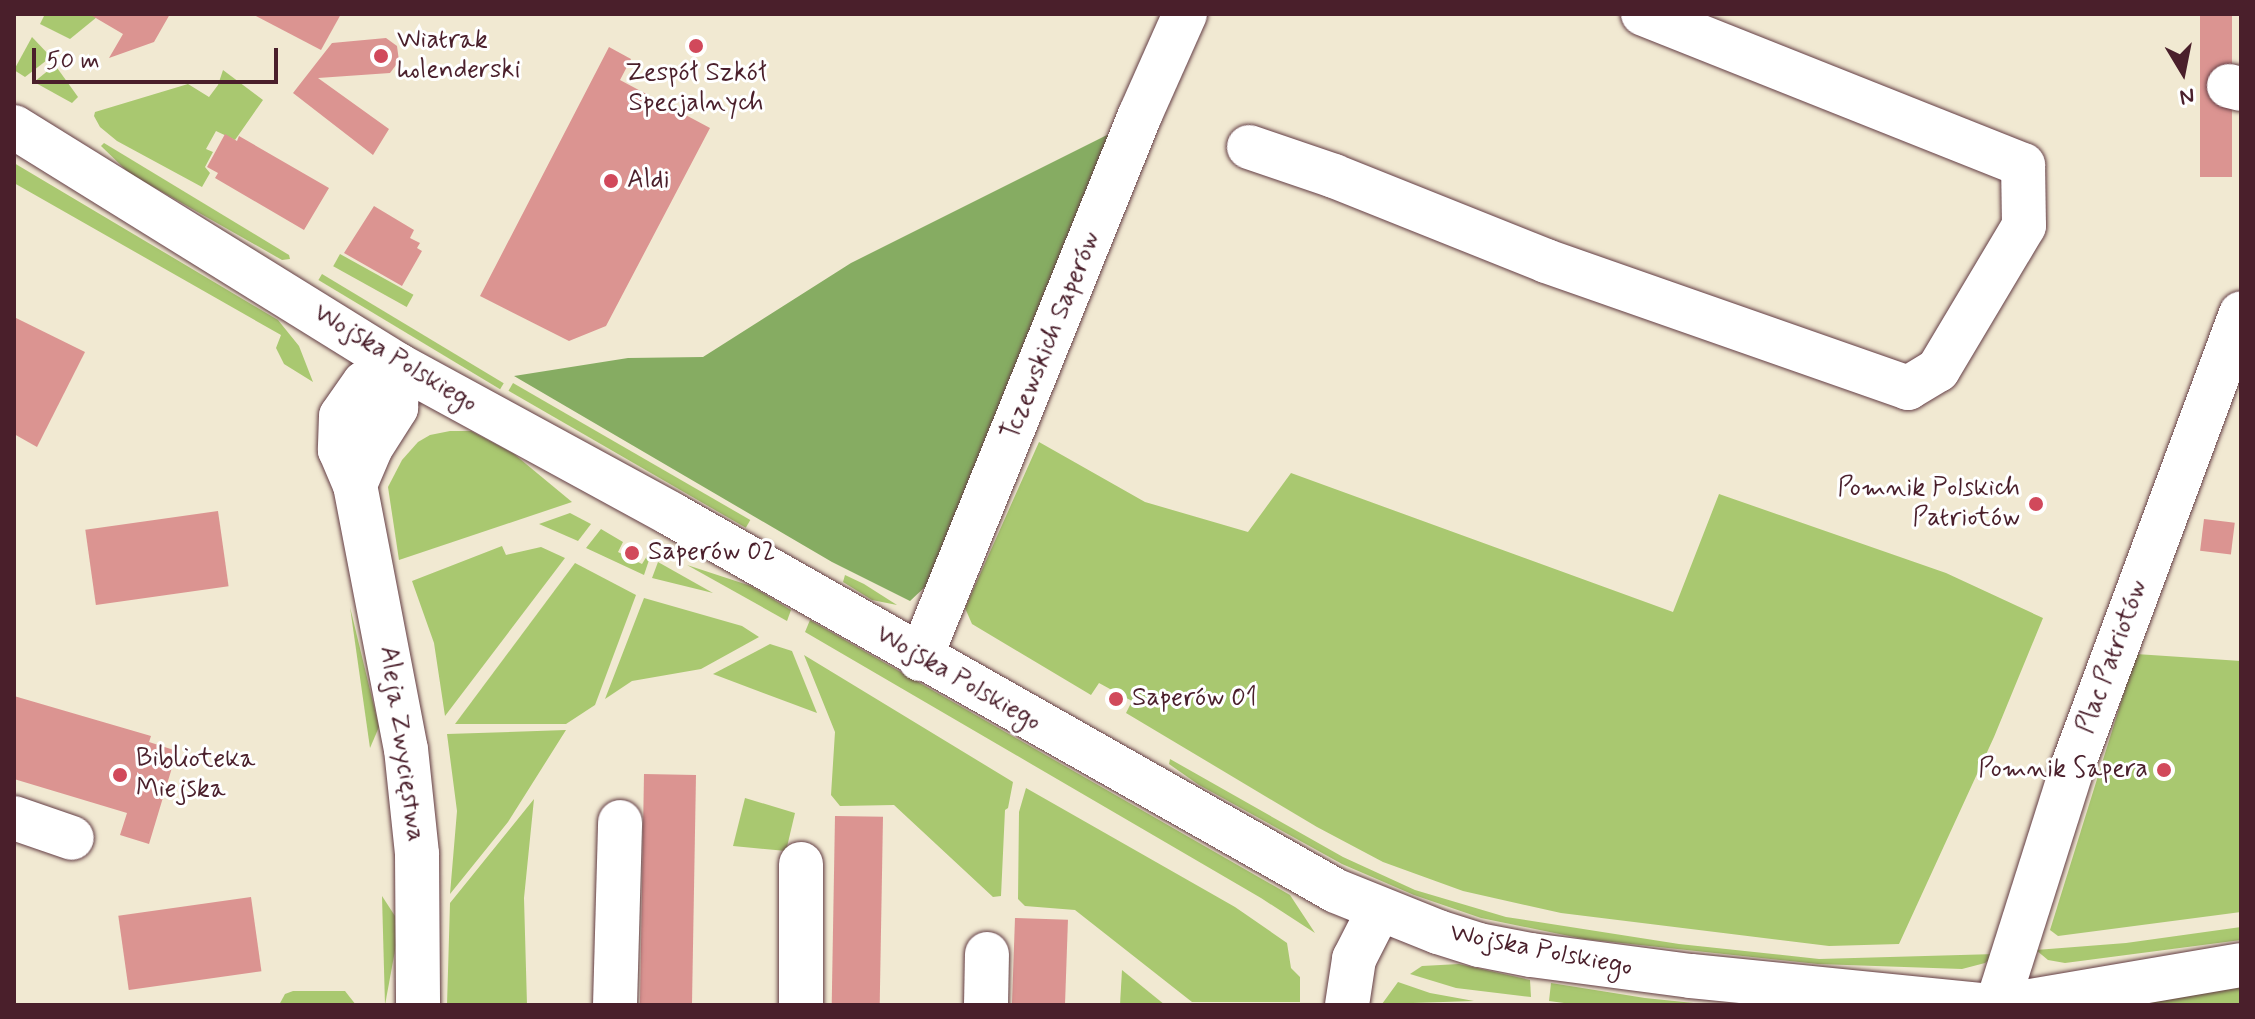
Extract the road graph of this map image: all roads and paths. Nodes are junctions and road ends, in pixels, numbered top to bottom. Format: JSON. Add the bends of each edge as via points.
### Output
{"nodes":[{"id":1,"x":1185,"y":14,"type":"edge"},
{"id":2,"x":1643,"y":14,"type":"edge"},
{"id":3,"x":14,"y":127,"type":"edge"},
{"id":4,"x":1249,"y":147,"type":"dead end"},
{"id":5,"x":2241,"y":313,"type":"edge"},
{"id":6,"x":398,"y":365,"type":"junction"},
{"id":7,"x":920,"y":659,"type":"junction"},
{"id":8,"x":14,"y":818,"type":"edge"},
{"id":9,"x":620,"y":822,"type":"dead end"},
{"id":10,"x":72,"y":838,"type":"dead end"},
{"id":11,"x":801,"y":864,"type":"dead end"},
{"id":12,"x":1379,"y":910,"type":"junction"},
{"id":13,"x":987,"y":954,"type":"dead end"},
{"id":14,"x":2241,"y":965,"type":"edge"},
{"id":15,"x":1934,"y":1001,"type":"edge"},
{"id":16,"x":418,"y":1005,"type":"edge"},
{"id":17,"x":615,"y":1005,"type":"edge"},
{"id":18,"x":801,"y":1005,"type":"edge"},
{"id":19,"x":986,"y":1005,"type":"edge"},
{"id":20,"x":1347,"y":1005,"type":"edge"},
{"id":21,"x":1983,"y":1005,"type":"edge"},
{"id":22,"x":1997,"y":1005,"type":"edge"},
{"id":23,"x":2007,"y":1005,"type":"edge"}],
"edges":[{"from":1,"to":7,"type":"street","name":"Tczewskich Saperów"},
{"from":2,"to":4,"type":"street","via":[[2023,165],[2024,226],[1938,370],[1908,388],[1546,261]]},
{"from":3,"to":6,"type":"street","name":"Wojska Polskiego"},
{"from":5,"to":22,"type":"street","name":"Plac Patriotów","via":[[2077,754]]},
{"from":6,"to":7,"type":"street","name":"Wojska Polskiego","via":[[671,514]]},
{"from":6,"to":16,"type":"street","name":"Aleja Zwycięstwa","via":[[364,383],[341,416],[340,450],[355,485],[406,749],[417,854]]},
{"from":7,"to":12,"type":"street","name":"Wojska Polskiego"},
{"from":8,"to":10,"type":"street"},
{"from":9,"to":17,"type":"street"},
{"from":11,"to":18,"type":"street"},
{"from":12,"to":15,"type":"street","name":"Wojska Polskiego","via":[[1479,945],[1540,956]]},
{"from":12,"to":20,"type":"street","via":[[1354,959]]},
{"from":13,"to":19,"type":"street"},
{"from":14,"to":23,"type":"street"},
{"from":15,"to":21,"type":"street","name":"Wojska Polskiego"}]}
